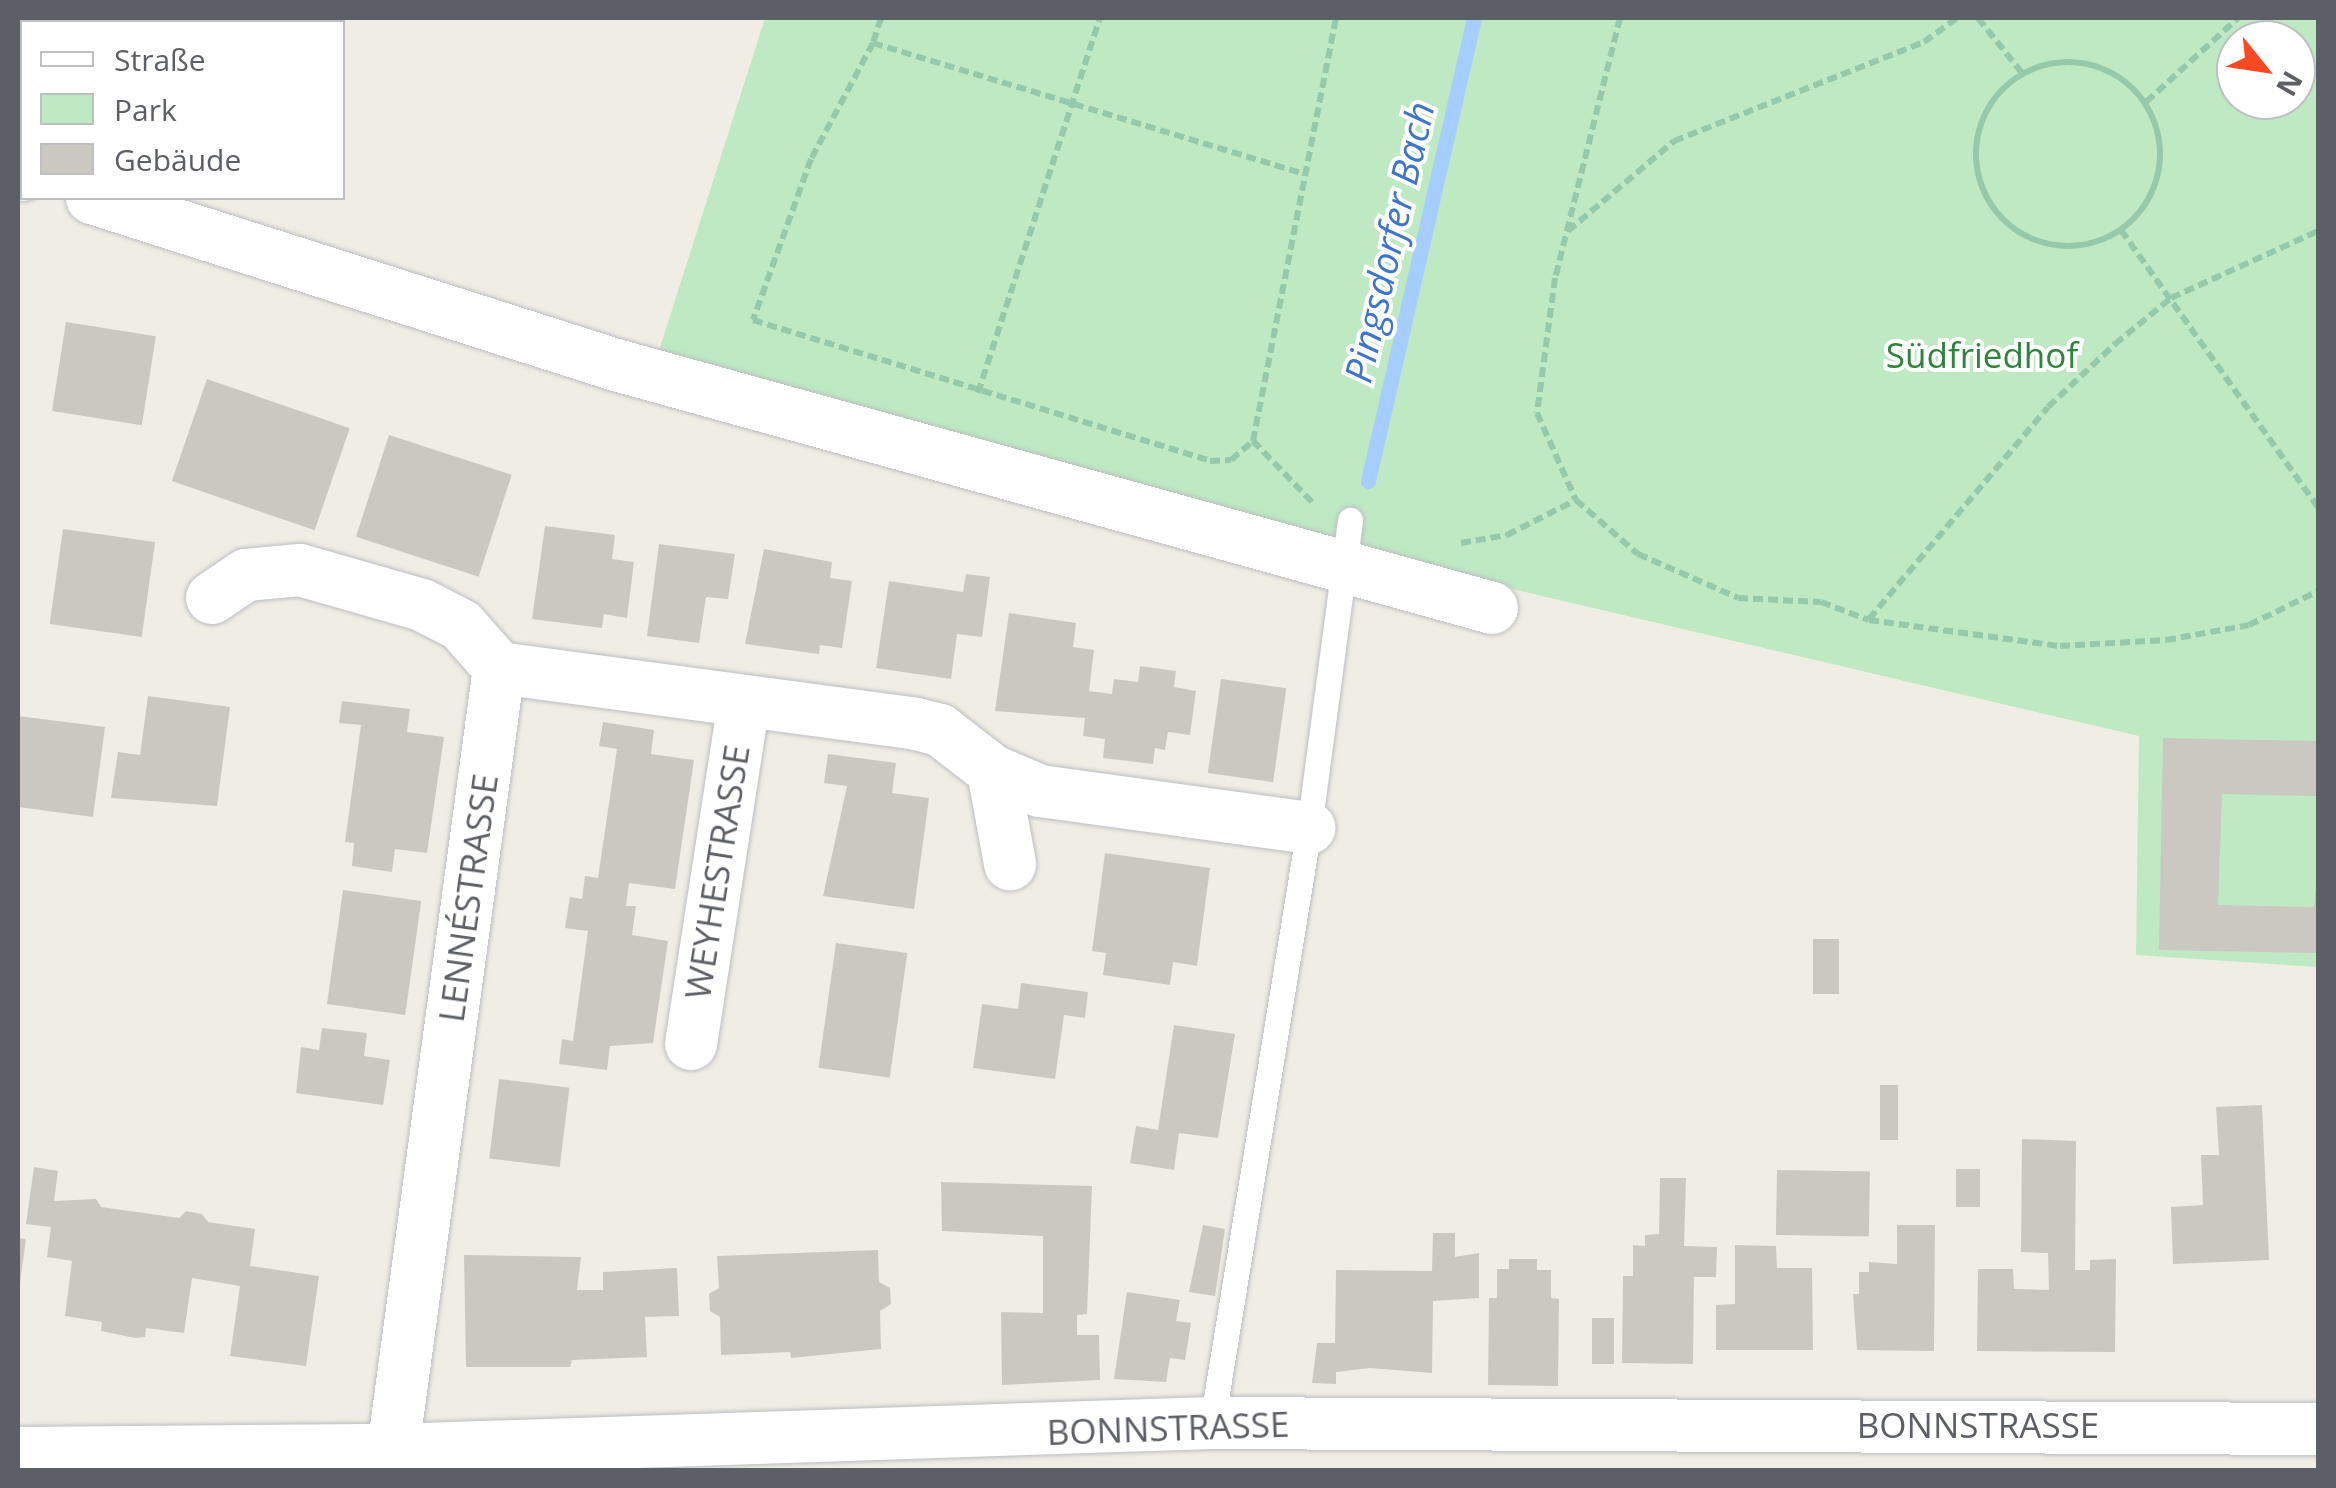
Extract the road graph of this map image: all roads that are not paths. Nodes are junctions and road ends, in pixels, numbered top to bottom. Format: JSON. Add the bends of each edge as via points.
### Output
{"nodes":[{"id":1,"x":98,"y":200,"type":"edge"},
{"id":2,"x":1349,"y":545,"type":"junction"},
{"id":3,"x":212,"y":598,"type":"dead end"},
{"id":4,"x":1492,"y":608,"type":"dead end"},
{"id":5,"x":499,"y":668,"type":"junction"},
{"id":6,"x":744,"y":701,"type":"junction"},
{"id":7,"x":994,"y":771,"type":"junction"},
{"id":8,"x":1309,"y":828,"type":"junction"},
{"id":9,"x":1010,"y":864,"type":"dead end"},
{"id":10,"x":691,"y":1044,"type":"dead end"},
{"id":11,"x":1212,"y":1424,"type":"junction"},
{"id":12,"x":2318,"y":1429,"type":"edge"},
{"id":13,"x":1148,"y":1449,"type":"edge"},
{"id":14,"x":393,"y":1450,"type":"junction"},
{"id":15,"x":18,"y":1453,"type":"edge"}],
"edges":[{"from":1,"to":2,"type":"street","via":[[616,365]]},
{"from":2,"to":4,"type":"street"},
{"from":2,"to":8,"type":"lane"},
{"from":3,"to":5,"type":"street","via":[[246,574],[300,570],[422,605],[460,625]]},
{"from":5,"to":6,"type":"street","name":"WEYHESTRASSE"},
{"from":5,"to":14,"type":"street","name":"LENNÉSTRASSE"},
{"from":6,"to":7,"type":"street","name":"WEYHESTRASSE","via":[[940,730]]},
{"from":6,"to":10,"type":"street","name":"WEYHESTRASSE"},
{"from":7,"to":8,"type":"street","name":"WEYHESTRASSE","via":[[1040,790]]},
{"from":7,"to":9,"type":"street"},
{"from":8,"to":11,"type":"lane"},
{"from":11,"to":12,"type":"street","name":"BONNSTRASSE"},
{"from":11,"to":13,"type":"street","name":"BONNSTRASSE"},
{"from":13,"to":14,"type":"street","name":"BONNSTRASSE"},
{"from":14,"to":15,"type":"street","name":"BONNSTRASSE"}]}
